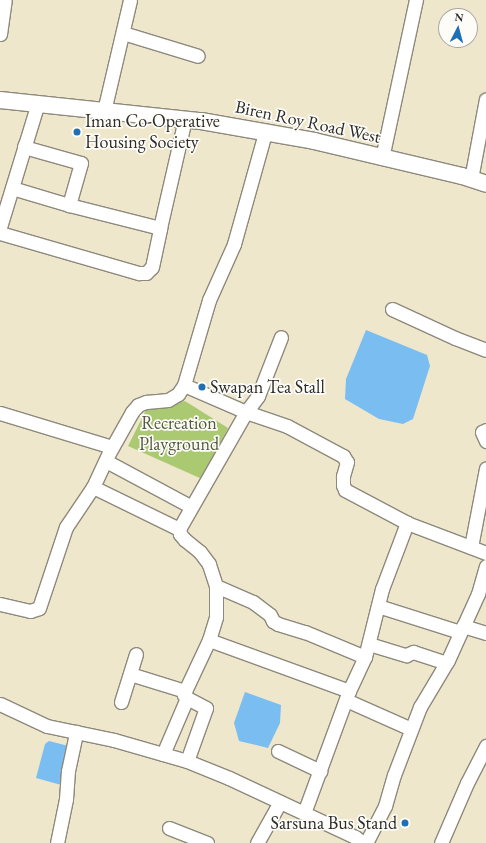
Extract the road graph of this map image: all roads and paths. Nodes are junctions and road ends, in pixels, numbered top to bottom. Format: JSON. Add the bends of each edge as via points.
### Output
{"nodes":[{"id":1,"x":5,"y":0,"type":"edge"},
{"id":2,"x":130,"y":0,"type":"edge"},
{"id":3,"x":416,"y":0,"type":"edge"},
{"id":4,"x":0,"y":31,"type":"edge"},
{"id":5,"x":123,"y":33,"type":"junction"},
{"id":6,"x":198,"y":56,"type":"dead end"},
{"id":7,"x":486,"y":99,"type":"edge"},
{"id":8,"x":0,"y":100,"type":"edge"},
{"id":9,"x":38,"y":103,"type":"junction"},
{"id":10,"x":104,"y":111,"type":"junction"},
{"id":11,"x":185,"y":120,"type":"junction"},
{"id":12,"x":265,"y":133,"type":"junction"},
{"id":13,"x":25,"y":144,"type":"junction"},
{"id":14,"x":382,"y":158,"type":"junction"},
{"id":15,"x":471,"y":179,"type":"junction"},
{"id":16,"x":486,"y":184,"type":"edge"},
{"id":17,"x":12,"y":188,"type":"junction"},
{"id":18,"x":4,"y":200,"type":"edge"},
{"id":19,"x":69,"y":205,"type":"junction"},
{"id":20,"x":0,"y":226,"type":"edge"},
{"id":21,"x":160,"y":228,"type":"junction"},
{"id":22,"x":0,"y":233,"type":"edge"},
{"id":23,"x":392,"y":309,"type":"dead end"},
{"id":24,"x":282,"y":337,"type":"dead end"},
{"id":25,"x":486,"y":350,"type":"edge"},
{"id":26,"x":184,"y":385,"type":"junction"},
{"id":27,"x":246,"y":412,"type":"junction"},
{"id":28,"x":0,"y":413,"type":"edge"},
{"id":29,"x":486,"y":430,"type":"edge"},
{"id":30,"x":486,"y":441,"type":"edge"},
{"id":31,"x":112,"y":447,"type":"junction"},
{"id":32,"x":106,"y":461,"type":"junction"},
{"id":33,"x":486,"y":468,"type":"edge"},
{"id":34,"x":93,"y":487,"type":"junction"},
{"id":35,"x":190,"y":506,"type":"junction"},
{"id":36,"x":407,"y":523,"type":"junction"},
{"id":37,"x":178,"y":529,"type":"junction"},
{"id":38,"x":471,"y":547,"type":"junction"},
{"id":39,"x":486,"y":553,"type":"edge"},
{"id":40,"x":486,"y":572,"type":"edge"},
{"id":41,"x":216,"y":586,"type":"junction"},
{"id":42,"x":0,"y":604,"type":"edge"},
{"id":43,"x":378,"y":606,"type":"junction"},
{"id":44,"x":461,"y":629,"type":"junction"},
{"id":45,"x":486,"y":633,"type":"edge"},
{"id":46,"x":209,"y":640,"type":"junction"},
{"id":47,"x":369,"y":644,"type":"junction"},
{"id":48,"x":136,"y":654,"type":"dead end"},
{"id":49,"x":364,"y":657,"type":"junction"},
{"id":50,"x":446,"y":663,"type":"junction"},
{"id":51,"x":130,"y":674,"type":"junction"},
{"id":52,"x":186,"y":694,"type":"junction"},
{"id":53,"x":348,"y":696,"type":"junction"},
{"id":54,"x":121,"y":702,"type":"dead end"},
{"id":55,"x":0,"y":704,"type":"edge"},
{"id":56,"x":411,"y":729,"type":"junction"},
{"id":57,"x":76,"y":732,"type":"junction"},
{"id":58,"x":486,"y":746,"type":"edge"},
{"id":59,"x":278,"y":751,"type":"dead end"},
{"id":60,"x":163,"y":754,"type":"junction"},
{"id":61,"x":187,"y":761,"type":"junction"},
{"id":62,"x":482,"y":763,"type":"edge"},
{"id":63,"x":320,"y":771,"type":"junction"},
{"id":64,"x":280,"y":802,"type":"junction"},
{"id":65,"x":304,"y":813,"type":"junction"},
{"id":66,"x":169,"y":828,"type":"dead end"},
{"id":67,"x":57,"y":843,"type":"edge"},
{"id":68,"x":206,"y":843,"type":"edge"},
{"id":69,"x":257,"y":843,"type":"edge"},
{"id":70,"x":363,"y":843,"type":"edge"},
{"id":71,"x":366,"y":843,"type":"edge"},
{"id":72,"x":441,"y":843,"type":"edge"}],
"edges":[{"from":1,"to":4,"type":"street"},
{"from":2,"to":5,"type":"street"},
{"from":3,"to":14,"type":"street"},
{"from":5,"to":6,"type":"street"},
{"from":5,"to":10,"type":"street"},
{"from":7,"to":15,"type":"street"},
{"from":8,"to":9,"type":"main road","name":"Biren Roy Road West"},
{"from":9,"to":10,"type":"main road","name":"Biren Roy Road West"},
{"from":9,"to":13,"type":"street"},
{"from":10,"to":11,"type":"main road","name":"Biren Roy Road West"},
{"from":11,"to":12,"type":"main road","name":"Biren Roy Road West"},
{"from":11,"to":21,"type":"street"},
{"from":12,"to":14,"type":"main road","name":"Biren Roy Road West","via":[[314,141]]},
{"from":12,"to":26,"type":"street","via":[[234,244],[209,300]]},
{"from":13,"to":17,"type":"street"},
{"from":13,"to":19,"type":"street","via":[[24,147],[81,163]]},
{"from":14,"to":15,"type":"main road","name":"Biren Roy Road West"},
{"from":15,"to":16,"type":"main road","name":"Biren Roy Road West"},
{"from":17,"to":18,"type":"street"},
{"from":17,"to":19,"type":"street"},
{"from":18,"to":20,"type":"street"},
{"from":19,"to":21,"type":"street"},
{"from":21,"to":22,"type":"street","via":[[152,267],[146,273]]},
{"from":23,"to":25,"type":"street"},
{"from":24,"to":27,"type":"street","via":[[258,396]]},
{"from":26,"to":27,"type":"street"},
{"from":26,"to":31,"type":"street","via":[[178,394],[168,400],[138,405]]},
{"from":27,"to":35,"type":"street"},
{"from":27,"to":36,"type":"street","via":[[287,426],[347,459],[343,485],[345,490]]},
{"from":28,"to":31,"type":"street"},
{"from":29,"to":30,"type":"street","via":[[482,432]]},
{"from":31,"to":32,"type":"street"},
{"from":32,"to":34,"type":"street"},
{"from":32,"to":35,"type":"street"},
{"from":33,"to":38,"type":"street"},
{"from":34,"to":37,"type":"street"},
{"from":34,"to":42,"type":"street","via":[[66,527],[39,608],[30,612]]},
{"from":35,"to":37,"type":"street"},
{"from":36,"to":38,"type":"street"},
{"from":36,"to":43,"type":"street"},
{"from":37,"to":41,"type":"street","via":[[185,540],[200,552],[209,564]]},
{"from":38,"to":39,"type":"street"},
{"from":40,"to":44,"type":"street"},
{"from":41,"to":46,"type":"street","via":[[216,617]]},
{"from":41,"to":49,"type":"street","via":[[253,602],[278,624],[305,632]]},
{"from":43,"to":44,"type":"street"},
{"from":43,"to":47,"type":"street"},
{"from":44,"to":45,"type":"street"},
{"from":44,"to":50,"type":"street"},
{"from":46,"to":52,"type":"street"},
{"from":46,"to":53,"type":"street"},
{"from":47,"to":49,"type":"street"},
{"from":47,"to":50,"type":"street","via":[[406,655],[413,652]]},
{"from":48,"to":51,"type":"street"},
{"from":49,"to":53,"type":"street"},
{"from":50,"to":56,"type":"street","via":[[425,697]]},
{"from":51,"to":52,"type":"street"},
{"from":51,"to":54,"type":"street"},
{"from":52,"to":60,"type":"street"},
{"from":52,"to":61,"type":"street","via":[[206,708]]},
{"from":53,"to":56,"type":"street"},
{"from":53,"to":63,"type":"street"},
{"from":55,"to":57,"type":"street","via":[[47,726]]},
{"from":56,"to":71,"type":"street","via":[[385,806]]},
{"from":57,"to":60,"type":"street"},
{"from":57,"to":67,"type":"street"},
{"from":58,"to":62,"type":"street"},
{"from":59,"to":63,"type":"street"},
{"from":60,"to":61,"type":"street"},
{"from":61,"to":64,"type":"street"},
{"from":62,"to":72,"type":"street"},
{"from":63,"to":65,"type":"street"},
{"from":64,"to":65,"type":"street"},
{"from":64,"to":69,"type":"street"},
{"from":65,"to":70,"type":"street"},
{"from":66,"to":68,"type":"street"}]}
